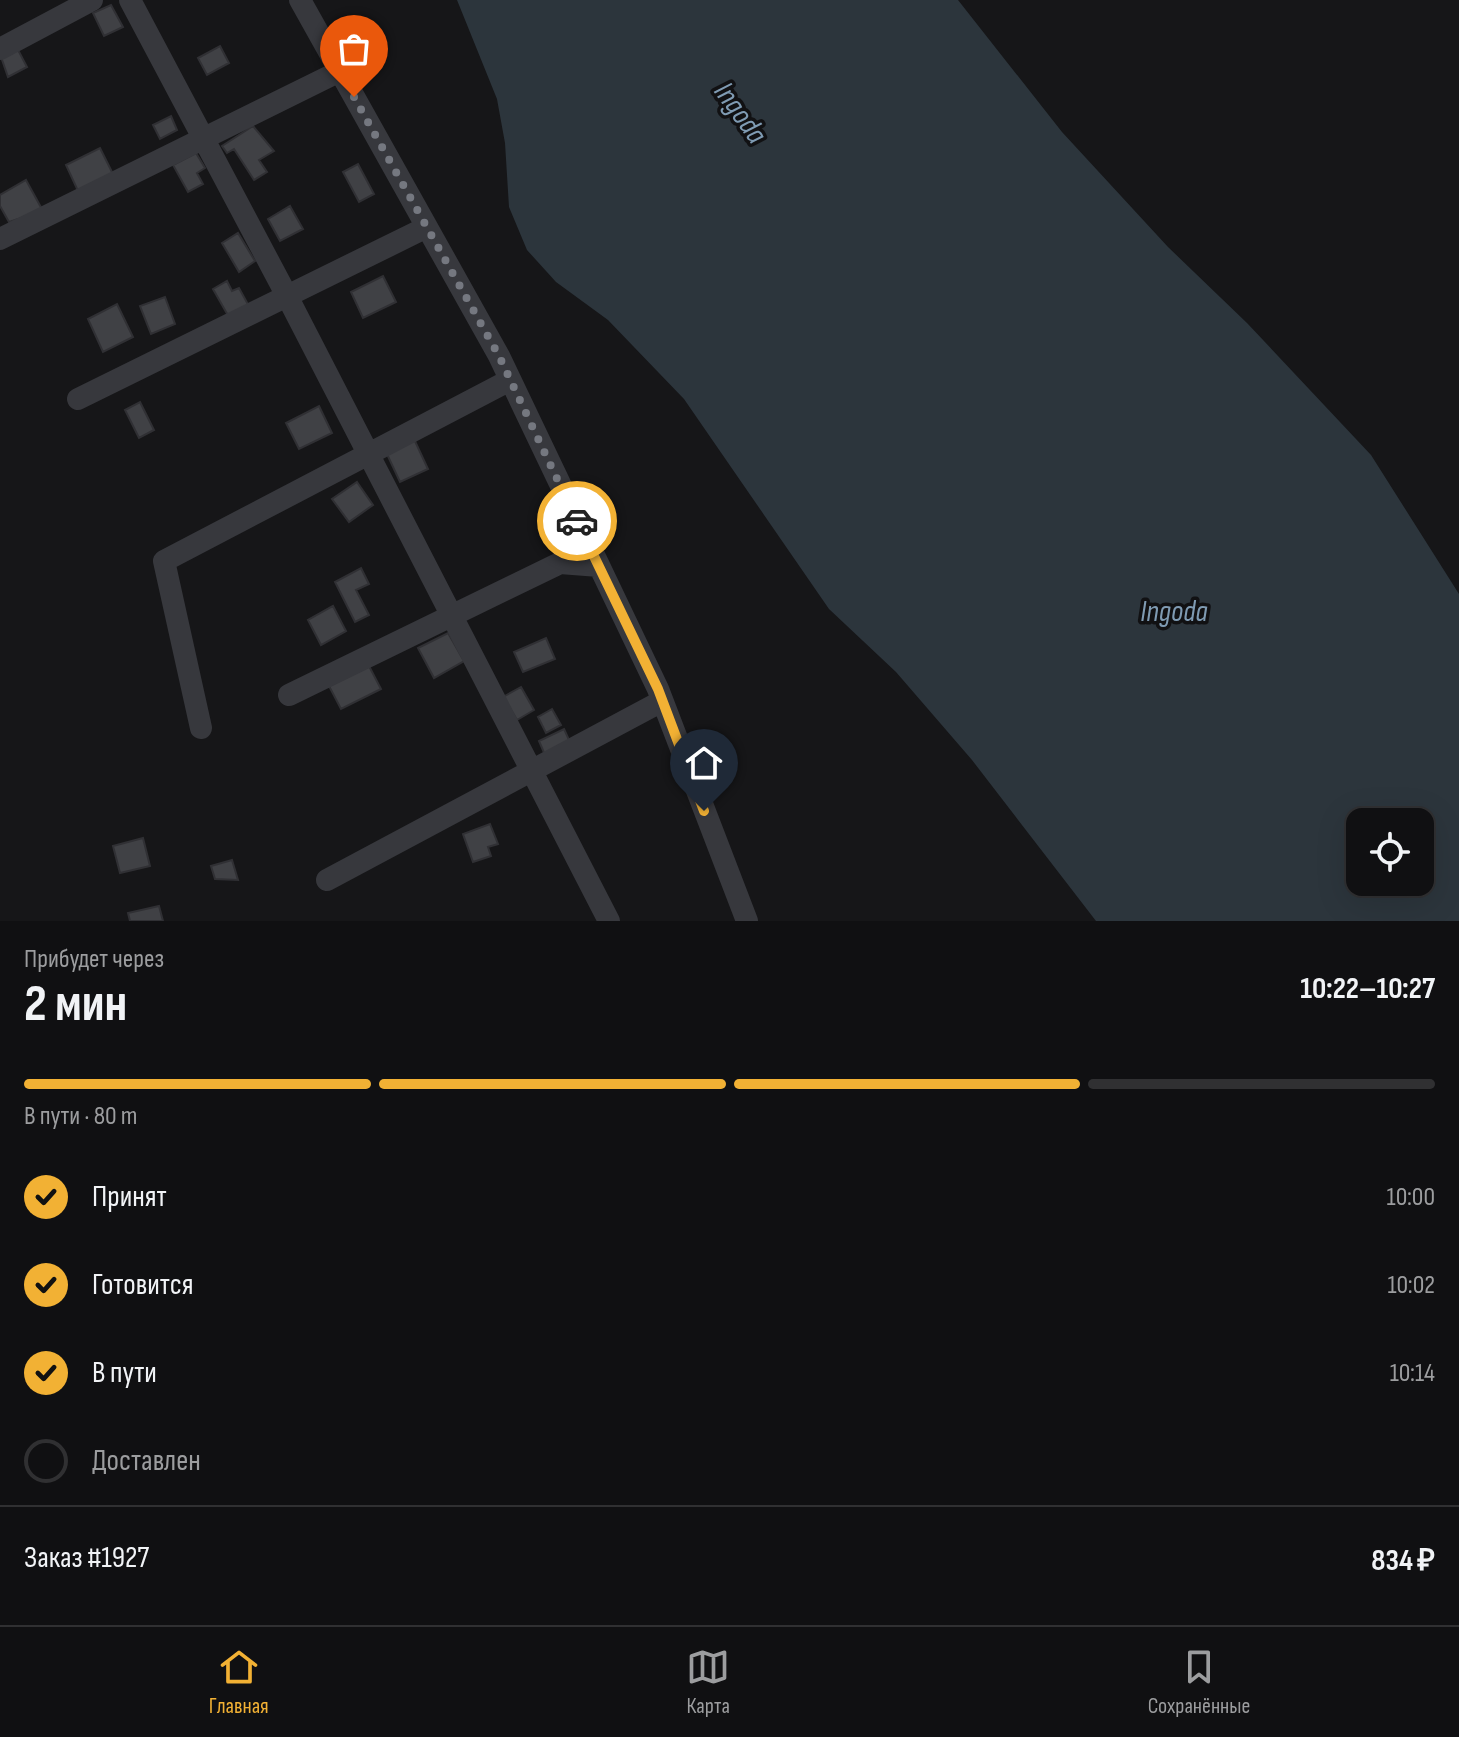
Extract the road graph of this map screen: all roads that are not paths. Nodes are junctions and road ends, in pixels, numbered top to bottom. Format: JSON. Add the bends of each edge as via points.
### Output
{"nodes":[{"id":1,"x":92,"y":0,"type":"edge"},
{"id":2,"x":130,"y":0,"type":"edge"},
{"id":3,"x":300,"y":0,"type":"edge"},
{"id":4,"x":0,"y":49,"type":"edge"},
{"id":5,"x":340,"y":71,"type":"junction"},
{"id":6,"x":202,"y":139,"type":"junction"},
{"id":7,"x":427,"y":227,"type":"junction"},
{"id":8,"x":0,"y":239,"type":"edge"},
{"id":9,"x":287,"y":296,"type":"junction"},
{"id":10,"x":510,"y":380,"type":"junction"},
{"id":11,"x":78,"y":399,"type":"dead end"},
{"id":12,"x":368,"y":454,"type":"junction"},
{"id":13,"x":599,"y":566,"type":"junction"},
{"id":14,"x":453,"y":615,"type":"junction"},
{"id":15,"x":289,"y":695,"type":"dead end"},
{"id":16,"x":662,"y":701,"type":"junction"},
{"id":17,"x":201,"y":728,"type":"dead end"},
{"id":18,"x":531,"y":771,"type":"junction"},
{"id":19,"x":327,"y":880,"type":"dead end"},
{"id":20,"x":609,"y":921,"type":"edge"},
{"id":21,"x":747,"y":921,"type":"edge"}],
"edges":[{"from":1,"to":4,"type":"street"},
{"from":2,"to":6,"type":"street"},
{"from":3,"to":5,"type":"street"},
{"from":5,"to":6,"type":"street"},
{"from":5,"to":7,"type":"street"},
{"from":6,"to":8,"type":"street"},
{"from":6,"to":9,"type":"street"},
{"from":7,"to":9,"type":"street"},
{"from":7,"to":10,"type":"street"},
{"from":9,"to":11,"type":"street"},
{"from":9,"to":12,"type":"street"},
{"from":10,"to":12,"type":"street"},
{"from":10,"to":13,"type":"street"},
{"from":12,"to":14,"type":"street"},
{"from":12,"to":17,"type":"street","via":[[164,561]]},
{"from":13,"to":14,"type":"street","via":[[560,563]]},
{"from":13,"to":16,"type":"street"},
{"from":14,"to":15,"type":"street"},
{"from":14,"to":18,"type":"street"},
{"from":16,"to":18,"type":"street"},
{"from":16,"to":21,"type":"street"},
{"from":18,"to":19,"type":"street"},
{"from":18,"to":20,"type":"street"}]}
